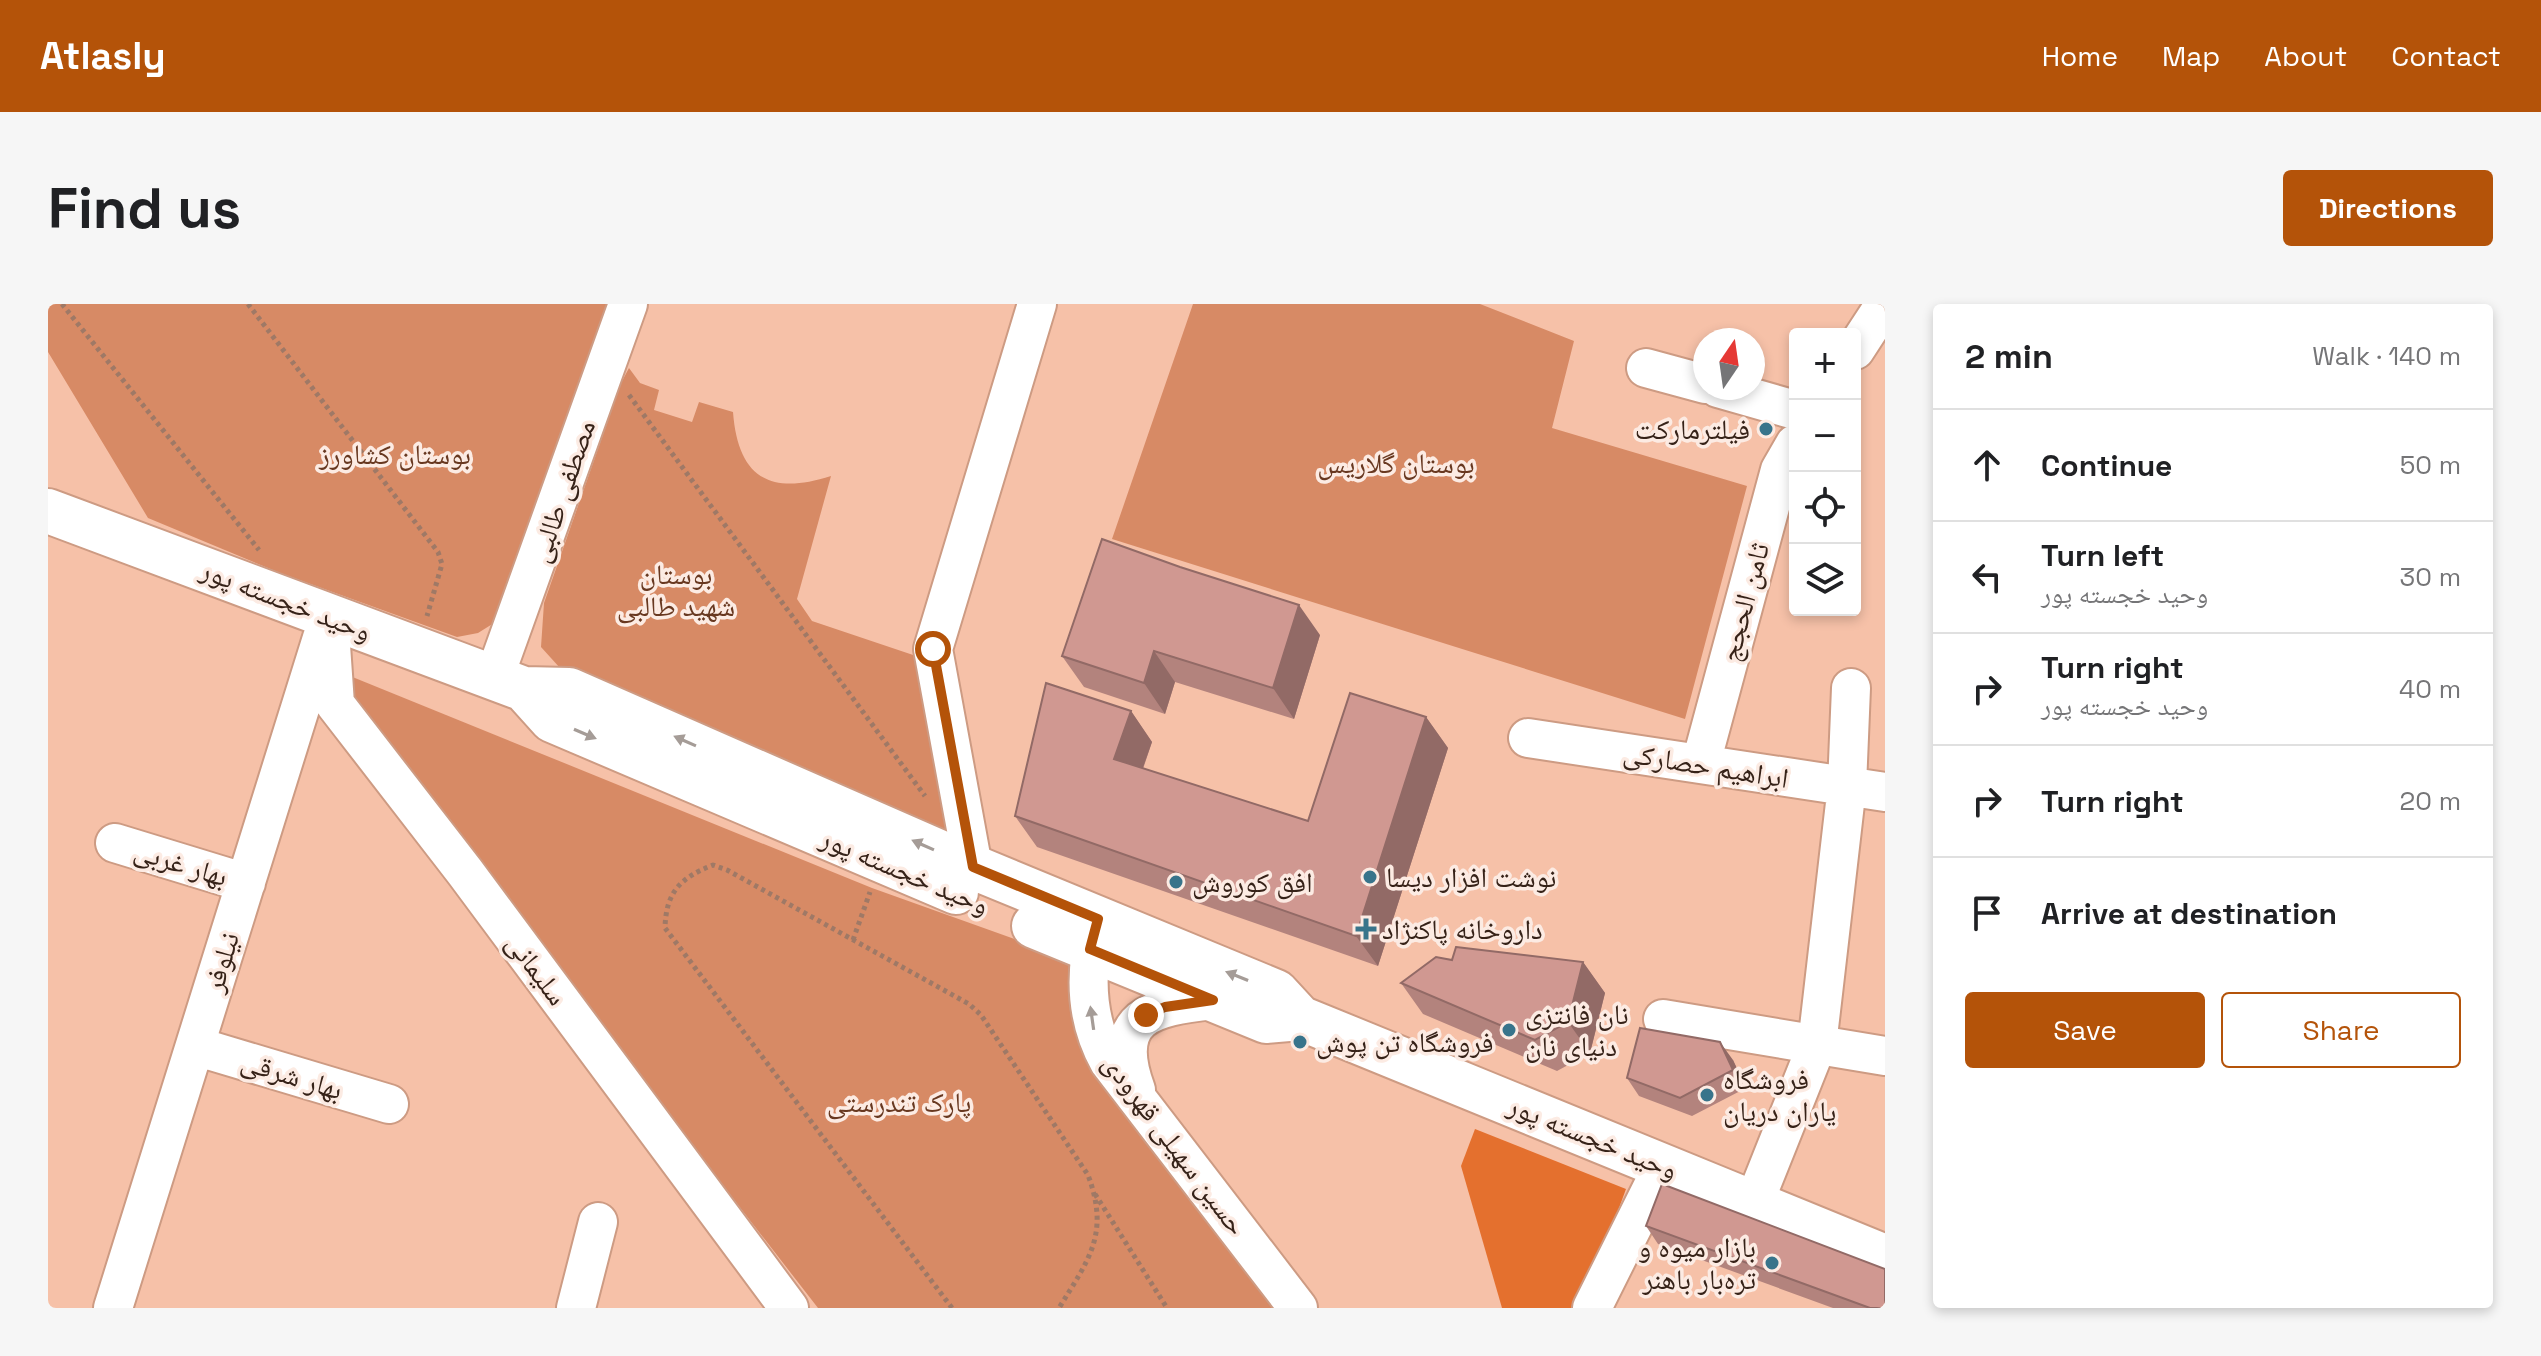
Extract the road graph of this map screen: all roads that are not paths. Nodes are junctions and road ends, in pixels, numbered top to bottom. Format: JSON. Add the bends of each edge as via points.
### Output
{"nodes":[{"id":1,"x":628,"y":304,"type":"edge"},
{"id":2,"x":1037,"y":304,"type":"edge"},
{"id":3,"x":1885,"y":304,"type":"edge"},
{"id":4,"x":1861,"y":341,"type":"edge"},
{"id":5,"x":1646,"y":368,"type":"dead end"},
{"id":6,"x":1693,"y":381,"type":"edge"},
{"id":7,"x":1760,"y":400,"type":"edge"},
{"id":8,"x":1789,"y":408,"type":"edge"},
{"id":9,"x":1789,"y":471,"type":"edge"},
{"id":10,"x":48,"y":511,"type":"edge"},
{"id":11,"x":329,"y":616,"type":"junction"},
{"id":12,"x":509,"y":683,"type":"junction"},
{"id":13,"x":1851,"y":688,"type":"dead end"},
{"id":14,"x":1528,"y":738,"type":"dead end"},
{"id":15,"x":1701,"y":763,"type":"junction"},
{"id":16,"x":1847,"y":786,"type":"junction"},
{"id":17,"x":1885,"y":792,"type":"edge"},
{"id":18,"x":115,"y":843,"type":"dead end"},
{"id":19,"x":973,"y":867,"type":"junction"},
{"id":20,"x":246,"y":883,"type":"junction"},
{"id":21,"x":1094,"y":934,"type":"junction"},
{"id":22,"x":1213,"y":1000,"type":"junction"},
{"id":23,"x":1300,"y":1018,"type":"junction"},
{"id":24,"x":1663,"y":1019,"type":"dead end"},
{"id":25,"x":1817,"y":1045,"type":"junction"},
{"id":26,"x":195,"y":1046,"type":"junction"},
{"id":27,"x":1885,"y":1056,"type":"edge"},
{"id":28,"x":1141,"y":1103,"type":"junction"},
{"id":29,"x":389,"y":1104,"type":"dead end"},
{"id":30,"x":1663,"y":1166,"type":"junction"},
{"id":31,"x":1754,"y":1203,"type":"junction"},
{"id":32,"x":598,"y":1222,"type":"dead end"},
{"id":33,"x":1885,"y":1257,"type":"edge"},
{"id":34,"x":113,"y":1308,"type":"edge"},
{"id":35,"x":576,"y":1308,"type":"edge"},
{"id":36,"x":789,"y":1308,"type":"edge"},
{"id":37,"x":1298,"y":1308,"type":"edge"},
{"id":38,"x":1592,"y":1308,"type":"edge"}],
"edges":[{"from":1,"to":12,"type":"street","name":"مصطفی طالبی"},
{"from":2,"to":19,"type":"street","via":[[933,649]]},
{"from":3,"to":4,"type":"street"},
{"from":5,"to":6,"type":"street"},
{"from":7,"to":8,"type":"street"},
{"from":9,"to":15,"type":"street","name":"ثامن الحجج"},
{"from":10,"to":11,"type":"main road","name":"وحید خجسته پور"},
{"from":11,"to":12,"type":"main road","name":"وحید خجسته پور"},
{"from":11,"to":20,"type":"street","name":"نیلوفر"},
{"from":11,"to":36,"type":"street","name":"سلیمانی","via":[[335,704]]},
{"from":19,"to":12,"type":"main road","name":"وحید خجسته پور","one_way":true,"via":[[569,690]]},
{"from":12,"to":21,"type":"main road","name":"وحید خجسته پور","one_way":true,"via":[[552,720]]},
{"from":13,"to":16,"type":"street"},
{"from":14,"to":15,"type":"street","name":"ابراهیم حصارکی"},
{"from":15,"to":16,"type":"street","name":"ابراهیم حصارکی"},
{"from":16,"to":17,"type":"street","name":"ابراهیم حصارکی"},
{"from":16,"to":25,"type":"street"},
{"from":18,"to":20,"type":"street","name":"بهار غربی"},
{"from":19,"to":21,"type":"main road","name":"وحید خجسته پور"},
{"from":20,"to":26,"type":"street","name":"نیلوفر"},
{"from":21,"to":22,"type":"main road","name":"وحید خجسته پور"},
{"from":23,"to":21,"type":"main road","name":"وحید خجسته پور","one_way":true,"via":[[1276,992]]},
{"from":28,"to":21,"type":"street","name":"حسین سهیلی قهرودی","one_way":true,"via":[[1109,1062],[1091,1021]]},
{"from":22,"to":23,"type":"main road","name":"وحید خجسته پور","via":[[1266,1021]]},
{"from":22,"to":28,"type":"street","via":[[1165,1007],[1136,1023],[1126,1053]]},
{"from":23,"to":30,"type":"main road","name":"وحید خجسته پور"},
{"from":24,"to":25,"type":"street"},
{"from":25,"to":27,"type":"street"},
{"from":25,"to":31,"type":"street"},
{"from":26,"to":29,"type":"street","name":"بهار شرقی"},
{"from":26,"to":34,"type":"street","name":"نیلوفر"},
{"from":28,"to":37,"type":"street","name":"حسین سهیلی قهرودی"},
{"from":30,"to":31,"type":"main road","name":"وحید خجسته پور"},
{"from":30,"to":38,"type":"street"},
{"from":31,"to":33,"type":"main road","name":"وحید خجسته پور"},
{"from":32,"to":35,"type":"street"}]}
